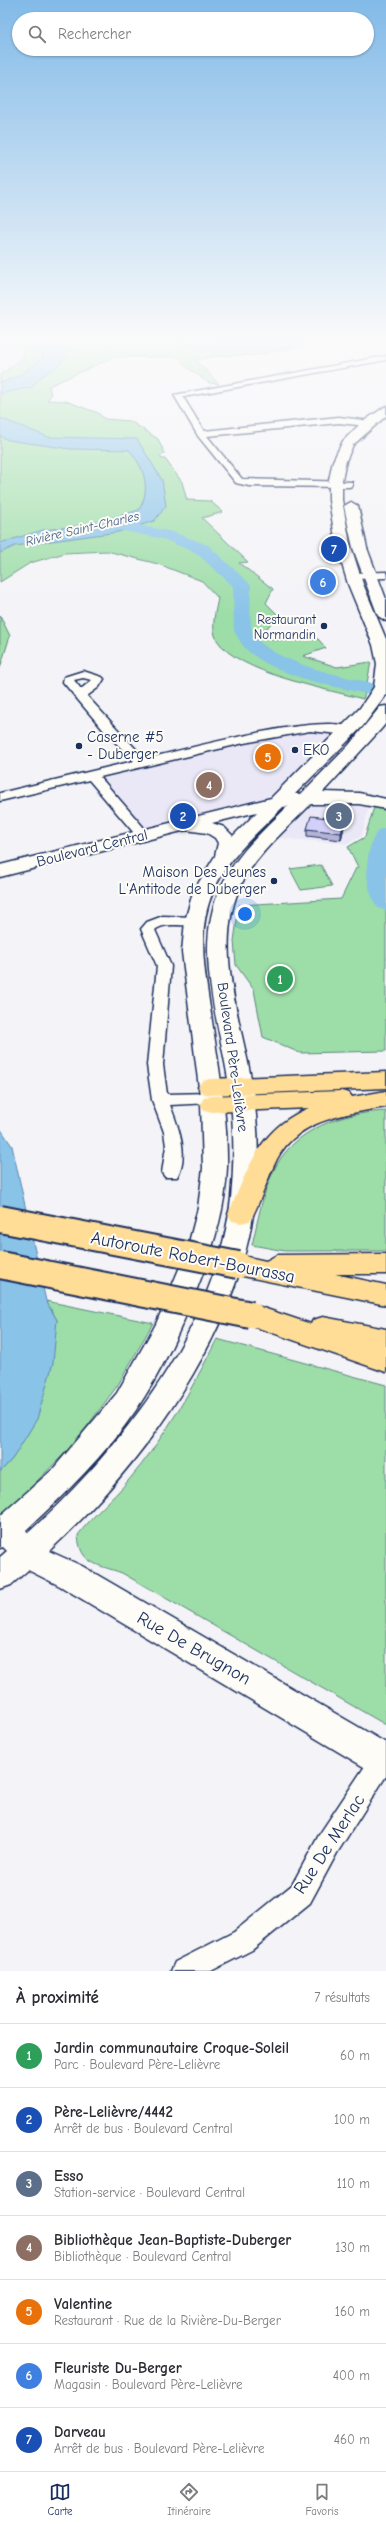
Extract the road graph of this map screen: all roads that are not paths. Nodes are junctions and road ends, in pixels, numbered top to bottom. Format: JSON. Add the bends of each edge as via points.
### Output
{"nodes":[{"id":1,"x":211,"y":433,"type":"edge"},
{"id":2,"x":358,"y":433,"type":"edge"},
{"id":3,"x":373,"y":433,"type":"edge"},
{"id":4,"x":201,"y":434,"type":"joint"},
{"id":5,"x":334,"y":484,"type":"junction"},
{"id":6,"x":348,"y":484,"type":"junction"},
{"id":7,"x":370,"y":575,"type":"junction"},
{"id":8,"x":386,"y":575,"type":"edge"},
{"id":9,"x":353,"y":576,"type":"junction"},
{"id":10,"x":386,"y":616,"type":"edge"},
{"id":11,"x":385,"y":664,"type":"edge"},
{"id":12,"x":81,"y":696,"type":"dead end"},
{"id":13,"x":381,"y":705,"type":"edge"},
{"id":14,"x":349,"y":731,"type":"junction"},
{"id":15,"x":140,"y":763,"type":"junction"},
{"id":16,"x":92,"y":775,"type":"junction"},
{"id":17,"x":0,"y":797,"type":"edge"},
{"id":18,"x":306,"y":798,"type":"junction"},
{"id":19,"x":384,"y":803,"type":"edge"},
{"id":20,"x":274,"y":804,"type":"junction"},
{"id":21,"x":184,"y":825,"type":"junction"},
{"id":22,"x":144,"y":836,"type":"junction"},
{"id":23,"x":224,"y":856,"type":"junction"},
{"id":24,"x":0,"y":871,"type":"edge"},
{"id":25,"x":194,"y":921,"type":"junction"},
{"id":26,"x":386,"y":1080,"type":"edge"},
{"id":27,"x":241,"y":1094,"type":"junction"},
{"id":28,"x":211,"y":1096,"type":"junction"},
{"id":29,"x":386,"y":1098,"type":"edge"},
{"id":30,"x":160,"y":1100,"type":"junction"},
{"id":31,"x":171,"y":1173,"type":"dead end"},
{"id":32,"x":241,"y":1214,"type":"junction"},
{"id":33,"x":0,"y":1220,"type":"edge"},
{"id":34,"x":386,"y":1264,"type":"edge"},
{"id":35,"x":0,"y":1265,"type":"edge"},
{"id":36,"x":252,"y":1267,"type":"junction"},
{"id":37,"x":386,"y":1296,"type":"edge"},
{"id":38,"x":251,"y":1315,"type":"junction"},
{"id":39,"x":386,"y":1340,"type":"edge"},
{"id":40,"x":386,"y":1361,"type":"edge"},
{"id":41,"x":3,"y":1533,"type":"edge"},
{"id":42,"x":29,"y":1552,"type":"junction"},
{"id":43,"x":0,"y":1575,"type":"edge"},
{"id":44,"x":384,"y":1760,"type":"edge"},
{"id":45,"x":184,"y":1971,"type":"edge"}],
"edges":[{"from":1,"to":4,"type":"street"},
{"from":2,"to":5,"type":"main road","name":"Boulevard Père-Lelièvre","via":[[342,454]]},
{"from":3,"to":6,"type":"main road","via":[[353,464]]},
{"from":4,"to":5,"type":"street","via":[[239,481]]},
{"from":5,"to":6,"type":"street"},
{"from":5,"to":9,"type":"main road","name":"Boulevard Père-Lelièvre","via":[[338,520]]},
{"from":6,"to":7,"type":"main road","via":[[353,520]]},
{"from":7,"to":8,"type":"street"},
{"from":7,"to":9,"type":"street"},
{"from":7,"to":10,"type":"main road"},
{"from":9,"to":11,"type":"main road","name":"Boulevard Père-Lelièvre"},
{"from":11,"to":13,"type":"main road","name":"Boulevard Père-Lelièvre"},
{"from":12,"to":15,"type":"street","via":[[109,729],[137,756]]},
{"from":13,"to":14,"type":"main road","name":"Boulevard Père-Lelièvre"},
{"from":13,"to":18,"type":"main road","name":"Boulevard Père-Lelièvre","via":[[363,740]]},
{"from":14,"to":15,"type":"street","via":[[310,727]]},
{"from":14,"to":20,"type":"main road","name":"Boulevard Père-Lelièvre"},
{"from":15,"to":16,"type":"street"},
{"from":16,"to":17,"type":"street"},
{"from":16,"to":22,"type":"street"},
{"from":18,"to":19,"type":"main road","name":"Boulevard Central","via":[[327,796]]},
{"from":18,"to":20,"type":"main road","name":"Boulevard Central"},
{"from":18,"to":27,"type":"main road","name":"Boulevard Père-Lelièvre","via":[[248,859],[233,882],[219,927],[220,966]]},
{"from":20,"to":21,"type":"main road","name":"Boulevard Central"},
{"from":20,"to":23,"type":"main road","name":"Boulevard Père-Lelièvre"},
{"from":21,"to":22,"type":"main road","name":"Boulevard Central"},
{"from":21,"to":23,"type":"main road","name":"Boulevard Central","via":[[211,828],[221,833],[228,843]]},
{"from":22,"to":24,"type":"main road","name":"Boulevard Central"},
{"from":23,"to":25,"type":"main road","name":"Boulevard Père-Lelièvre","via":[[203,892]]},
{"from":25,"to":28,"type":"main road","name":"Boulevard Père-Lelièvre","via":[[192,952]]},
{"from":25,"to":30,"type":"street","via":[[154,923],[148,928],[164,966],[155,1065]]},
{"from":26,"to":27,"type":"highway"},
{"from":27,"to":28,"type":"highway"},
{"from":27,"to":29,"type":"highway"},
{"from":27,"to":32,"type":"main road","name":"Boulevard Père-Lelièvre","via":[[246,1161]]},
{"from":28,"to":30,"type":"street","name":"Boulevard Père-Lelièvre"},
{"from":28,"to":41,"type":"main road","name":"Boulevard Père-Lelièvre","via":[[215,1168],[210,1208],[194,1268],[169,1326],[135,1388],[108,1426],[63,1478]]},
{"from":29,"to":32,"type":"highway","via":[[331,1109],[310,1117],[283,1135],[268,1153]]},
{"from":30,"to":31,"type":"street","via":[[172,1132],[174,1146]]},
{"from":32,"to":42,"type":"main road","name":"Boulevard Père-Lelièvre","via":[[233,1257],[216,1305],[159,1405],[98,1482]]},
{"from":33,"to":36,"type":"highway","name":"Autoroute Robert-Bourassa","bridge":true},
{"from":34,"to":36,"type":"highway","via":[[319,1263]]},
{"from":35,"to":38,"type":"highway","bridge":true},
{"from":36,"to":37,"type":"highway","name":"Autoroute Robert-Bourassa"},
{"from":38,"to":39,"type":"highway"},
{"from":38,"to":40,"type":"highway"},
{"from":41,"to":42,"type":"main road","name":"Rue De Brugnon"},
{"from":42,"to":43,"type":"main road","name":"Boulevard Père-Lelièvre"},
{"from":42,"to":44,"type":"main road","name":"Rue De Brugnon","via":[[39,1561],[71,1576]]},
{"from":44,"to":45,"type":"street","name":"Rue De Merlac","via":[[328,1844],[300,1894],[243,1941]]}]}
